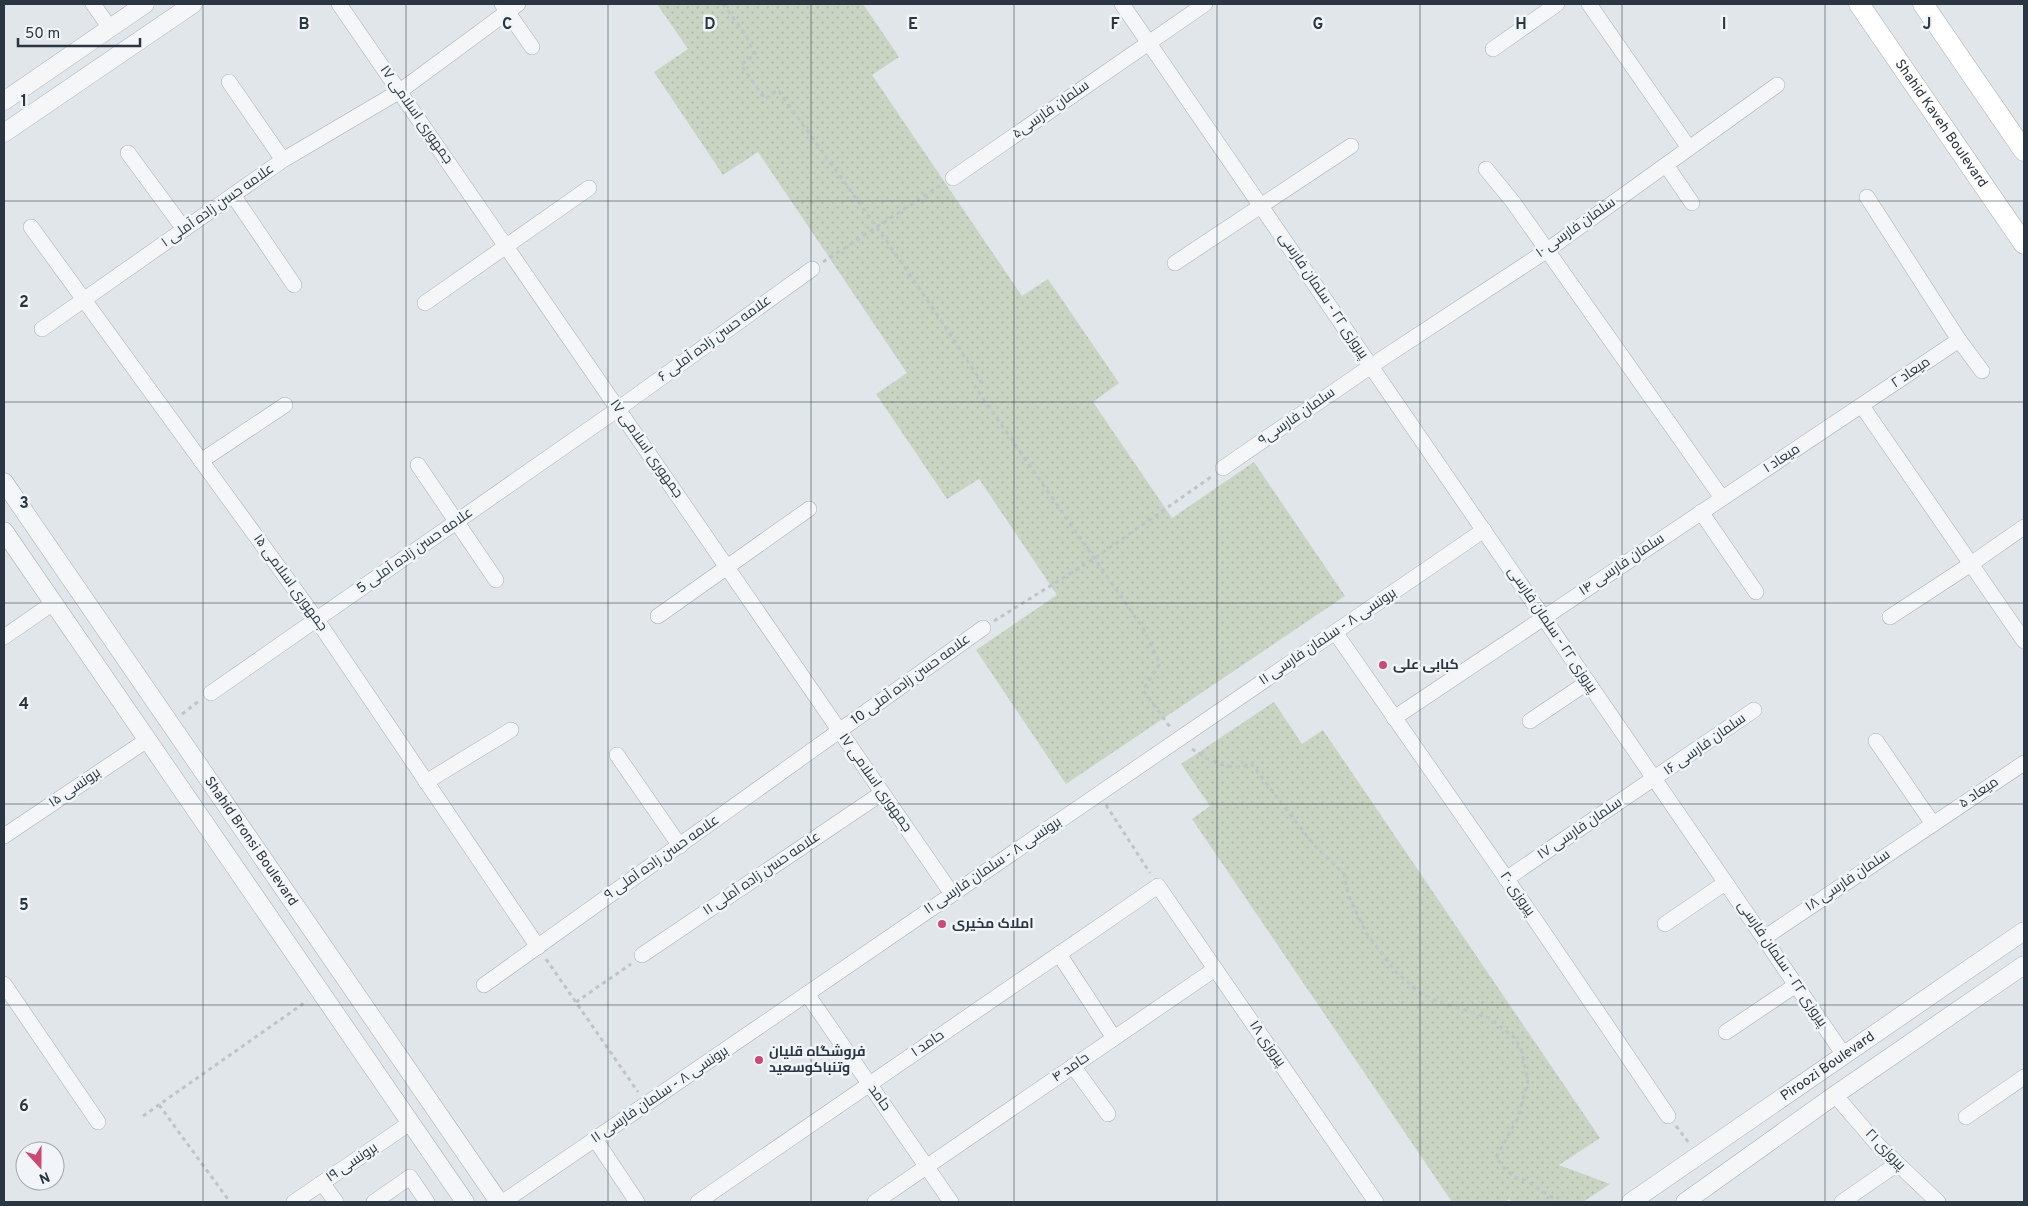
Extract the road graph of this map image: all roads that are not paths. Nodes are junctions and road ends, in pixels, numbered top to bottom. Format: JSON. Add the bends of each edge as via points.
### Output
{"nodes":[{"id":1,"x":93,"y":4,"type":"edge"},
{"id":2,"x":145,"y":4,"type":"edge"},
{"id":3,"x":193,"y":4,"type":"edge"},
{"id":4,"x":339,"y":4,"type":"edge"},
{"id":5,"x":1122,"y":4,"type":"edge"},
{"id":6,"x":1205,"y":4,"type":"edge"},
{"id":7,"x":1557,"y":4,"type":"edge"},
{"id":8,"x":1589,"y":4,"type":"edge"},
{"id":9,"x":1859,"y":4,"type":"edge"},
{"id":10,"x":1923,"y":4,"type":"edge"},
{"id":11,"x":509,"y":6,"type":"edge"},
{"id":12,"x":110,"y":28,"type":"junction"},
{"id":13,"x":1148,"y":42,"type":"junction"},
{"id":14,"x":532,"y":47,"type":"dead end"},
{"id":15,"x":1493,"y":49,"type":"dead end"},
{"id":16,"x":125,"y":50,"type":"junction"},
{"id":17,"x":229,"y":82,"type":"dead end"},
{"id":18,"x":1777,"y":85,"type":"dead end"},
{"id":19,"x":400,"y":91,"type":"junction"},
{"id":20,"x":4,"y":101,"type":"edge"},
{"id":21,"x":4,"y":133,"type":"edge"},
{"id":22,"x":1351,"y":146,"type":"dead end"},
{"id":23,"x":1689,"y":148,"type":"junction"},
{"id":24,"x":2024,"y":151,"type":"edge"},
{"id":25,"x":128,"y":153,"type":"dead end"},
{"id":26,"x":283,"y":160,"type":"junction"},
{"id":27,"x":1666,"y":165,"type":"junction"},
{"id":28,"x":1486,"y":169,"type":"dead end"},
{"id":29,"x":954,"y":178,"type":"road end"},
{"id":30,"x":589,"y":188,"type":"dead end"},
{"id":31,"x":233,"y":195,"type":"junction"},
{"id":32,"x":1867,"y":197,"type":"dead end"},
{"id":33,"x":1692,"y":203,"type":"dead end"},
{"id":34,"x":1261,"y":206,"type":"junction"},
{"id":35,"x":31,"y":227,"type":"dead end"},
{"id":36,"x":184,"y":230,"type":"junction"},
{"id":37,"x":2024,"y":244,"type":"edge"},
{"id":38,"x":506,"y":246,"type":"junction"},
{"id":39,"x":1546,"y":251,"type":"junction"},
{"id":40,"x":1176,"y":263,"type":"dead end"},
{"id":41,"x":812,"y":269,"type":"road end"},
{"id":42,"x":294,"y":285,"type":"dead end"},
{"id":43,"x":84,"y":300,"type":"junction"},
{"id":44,"x":425,"y":303,"type":"dead end"},
{"id":45,"x":42,"y":329,"type":"dead end"},
{"id":46,"x":1959,"y":340,"type":"junction"},
{"id":47,"x":1371,"y":366,"type":"junction"},
{"id":48,"x":1982,"y":371,"type":"dead end"},
{"id":49,"x":285,"y":405,"type":"dead end"},
{"id":50,"x":1862,"y":406,"type":"junction"},
{"id":51,"x":618,"y":409,"type":"junction"},
{"id":52,"x":201,"y":461,"type":"junction"},
{"id":53,"x":418,"y":465,"type":"dead end"},
{"id":54,"x":1223,"y":468,"type":"road end"},
{"id":55,"x":4,"y":482,"type":"edge"},
{"id":56,"x":1722,"y":498,"type":"junction"},
{"id":57,"x":809,"y":509,"type":"dead end"},
{"id":58,"x":1701,"y":512,"type":"junction"},
{"id":59,"x":456,"y":523,"type":"junction"},
{"id":60,"x":2024,"y":527,"type":"edge"},
{"id":61,"x":1484,"y":530,"type":"junction"},
{"id":62,"x":4,"y":531,"type":"edge"},
{"id":63,"x":1971,"y":564,"type":"junction"},
{"id":64,"x":728,"y":568,"type":"junction"},
{"id":65,"x":496,"y":580,"type":"dead end"},
{"id":66,"x":1756,"y":592,"type":"dead end"},
{"id":67,"x":53,"y":603,"type":"junction"},
{"id":68,"x":658,"y":616,"type":"dead end"},
{"id":69,"x":1890,"y":616,"type":"dead end"},
{"id":70,"x":1544,"y":618,"type":"junction"},
{"id":71,"x":317,"y":620,"type":"junction"},
{"id":72,"x":982,"y":628,"type":"road end"},
{"id":73,"x":1335,"y":632,"type":"junction"},
{"id":74,"x":4,"y":637,"type":"edge"},
{"id":75,"x":2024,"y":641,"type":"edge"},
{"id":76,"x":1588,"y":682,"type":"junction"},
{"id":77,"x":211,"y":694,"type":"road end"},
{"id":78,"x":1754,"y":710,"type":"dead end"},
{"id":79,"x":1394,"y":718,"type":"junction"},
{"id":80,"x":1530,"y":721,"type":"dead end"},
{"id":81,"x":511,"y":730,"type":"dead end"},
{"id":82,"x":840,"y":732,"type":"junction"},
{"id":83,"x":147,"y":740,"type":"junction"},
{"id":84,"x":1876,"y":741,"type":"dead end"},
{"id":85,"x":617,"y":755,"type":"dead end"},
{"id":86,"x":2024,"y":763,"type":"edge"},
{"id":87,"x":1655,"y":779,"type":"junction"},
{"id":88,"x":426,"y":782,"type":"junction"},
{"id":89,"x":882,"y":793,"type":"junction"},
{"id":90,"x":1933,"y":824,"type":"junction"},
{"id":91,"x":4,"y":836,"type":"edge"},
{"id":92,"x":680,"y":846,"type":"junction"},
{"id":93,"x":1506,"y":879,"type":"junction"},
{"id":94,"x":1725,"y":883,"type":"junction"},
{"id":95,"x":1158,"y":886,"type":"joint"},
{"id":96,"x":952,"y":894,"type":"junction"},
{"id":97,"x":1665,"y":924,"type":"dead end"},
{"id":98,"x":2024,"y":931,"type":"edge"},
{"id":99,"x":1764,"y":938,"type":"junction"},
{"id":100,"x":538,"y":947,"type":"junction"},
{"id":101,"x":1059,"y":954,"type":"junction"},
{"id":102,"x":642,"y":956,"type":"road end"},
{"id":103,"x":2024,"y":965,"type":"edge"},
{"id":104,"x":1215,"y":969,"type":"junction"},
{"id":105,"x":4,"y":984,"type":"edge"},
{"id":106,"x":484,"y":985,"type":"dead end"},
{"id":107,"x":1796,"y":985,"type":"junction"},
{"id":108,"x":807,"y":994,"type":"junction"},
{"id":109,"x":1726,"y":1032,"type":"dead end"},
{"id":110,"x":1114,"y":1038,"type":"junction"},
{"id":111,"x":1844,"y":1055,"type":"junction"},
{"id":112,"x":1073,"y":1066,"type":"junction"},
{"id":113,"x":2024,"y":1077,"type":"edge"},
{"id":114,"x":869,"y":1084,"type":"junction"},
{"id":115,"x":1836,"y":1095,"type":"junction"},
{"id":116,"x":1108,"y":1114,"type":"dead end"},
{"id":117,"x":1668,"y":1116,"type":"road end"},
{"id":118,"x":1966,"y":1117,"type":"dead end"},
{"id":119,"x":98,"y":1122,"type":"dead end"},
{"id":120,"x":410,"y":1123,"type":"junction"},
{"id":121,"x":595,"y":1139,"type":"junction"},
{"id":122,"x":1897,"y":1164,"type":"junction"},
{"id":123,"x":926,"y":1167,"type":"junction"},
{"id":124,"x":322,"y":1183,"type":"junction"},
{"id":125,"x":294,"y":1202,"type":"edge"},
{"id":126,"x":336,"y":1202,"type":"edge"},
{"id":127,"x":374,"y":1202,"type":"edge"},
{"id":128,"x":427,"y":1202,"type":"edge"},
{"id":129,"x":465,"y":1202,"type":"edge"},
{"id":130,"x":499,"y":1202,"type":"edge"},
{"id":131,"x":503,"y":1202,"type":"edge"},
{"id":132,"x":638,"y":1202,"type":"edge"},
{"id":133,"x":698,"y":1202,"type":"edge"},
{"id":134,"x":875,"y":1202,"type":"edge"},
{"id":135,"x":951,"y":1202,"type":"edge"},
{"id":136,"x":1376,"y":1202,"type":"edge"},
{"id":137,"x":1631,"y":1202,"type":"edge"},
{"id":138,"x":1685,"y":1202,"type":"edge"},
{"id":139,"x":1842,"y":1202,"type":"edge"},
{"id":140,"x":1938,"y":1202,"type":"edge"}],
"edges":[{"from":1,"to":12,"type":"street"},
{"from":2,"to":12,"type":"street"},
{"from":3,"to":16,"type":"street"},
{"from":4,"to":19,"type":"street","name":"جمهوری اسلامی ۱۷"},
{"from":5,"to":13,"type":"street","name":"پیروزی ۲۲ - سلمان فارسی"},
{"from":6,"to":13,"type":"street","name":"سلمان فارسی۵"},
{"from":7,"to":15,"type":"street"},
{"from":8,"to":23,"type":"street"},
{"from":9,"to":37,"type":"main road","name":"Shahid Kaveh Boulevard"},
{"from":10,"to":24,"type":"main road"},
{"from":11,"to":14,"type":"street"},
{"from":11,"to":19,"type":"street","name":"علامه حسن زاده آملی ۱"},
{"from":12,"to":16,"type":"street"},
{"from":12,"to":20,"type":"street"},
{"from":13,"to":29,"type":"street","name":"سلمان فارسی۵"},
{"from":13,"to":34,"type":"street","name":"پیروزی ۲۲ - سلمان فارسی"},
{"from":16,"to":21,"type":"street"},
{"from":17,"to":26,"type":"street"},
{"from":18,"to":23,"type":"street","name":"سلمان فارسی ۱۰"},
{"from":19,"to":26,"type":"street","name":"علامه حسن زاده آملی ۱"},
{"from":19,"to":38,"type":"street","name":"جمهوری اسلامی ۱۷"},
{"from":22,"to":34,"type":"street"},
{"from":23,"to":27,"type":"street","name":"سلمان فارسی ۱۰"},
{"from":25,"to":36,"type":"street"},
{"from":26,"to":31,"type":"street","name":"علامه حسن زاده آملی ۱"},
{"from":27,"to":33,"type":"street"},
{"from":27,"to":39,"type":"street","name":"سلمان فارسی ۱۰"},
{"from":28,"to":39,"type":"street"},
{"from":30,"to":38,"type":"street"},
{"from":31,"to":36,"type":"street","name":"علامه حسن زاده آملی ۱"},
{"from":31,"to":42,"type":"street"},
{"from":32,"to":46,"type":"street"},
{"from":34,"to":40,"type":"street"},
{"from":34,"to":47,"type":"street","name":"پیروزی ۲۲ - سلمان فارسی"},
{"from":35,"to":43,"type":"street","name":"جمهوری اسلامی ۱۵"},
{"from":36,"to":43,"type":"street","name":"علامه حسن زاده آملی ۱"},
{"from":38,"to":44,"type":"street"},
{"from":38,"to":51,"type":"street","name":"جمهوری اسلامی ۱۷"},
{"from":39,"to":47,"type":"street","name":"سلمان فارسی ۱۰"},
{"from":39,"to":56,"type":"street"},
{"from":41,"to":51,"type":"street","name":"علامه حسن زاده آملی ۶"},
{"from":43,"to":45,"type":"street","name":"علامه حسن زاده آملی ۱"},
{"from":43,"to":52,"type":"street","name":"جمهوری اسلامی ۱۵"},
{"from":46,"to":48,"type":"street"},
{"from":46,"to":50,"type":"street","name":"میعاد ۲"},
{"from":47,"to":54,"type":"street","name":"سلمان فارسی۹"},
{"from":47,"to":61,"type":"street","name":"پیروزی ۲۲ - سلمان فارسی"},
{"from":49,"to":52,"type":"street"},
{"from":50,"to":56,"type":"street","name":"میعاد ۱"},
{"from":50,"to":63,"type":"street"},
{"from":51,"to":59,"type":"street","name":"علامه حسن زاده آملی 5"},
{"from":51,"to":64,"type":"street","name":"جمهوری اسلامی ۱۷"},
{"from":52,"to":71,"type":"street","name":"جمهوری اسلامی ۱۵"},
{"from":53,"to":59,"type":"street"},
{"from":55,"to":130,"type":"street","name":"Shahid Bronsi Boulevard"},
{"from":56,"to":58,"type":"street","name":"میعاد ۱"},
{"from":57,"to":64,"type":"street"},
{"from":58,"to":66,"type":"street"},
{"from":58,"to":70,"type":"street","name":"سلمان فارسی ۱۴"},
{"from":59,"to":65,"type":"street"},
{"from":59,"to":71,"type":"street","name":"علامه حسن زاده آملی 5"},
{"from":60,"to":63,"type":"street"},
{"from":61,"to":70,"type":"street","name":"پیروزی ۲۲ - سلمان فارسی"},
{"from":61,"to":73,"type":"street","name":"برونسی ۸ - سلمان فارسی ۱۱"},
{"from":62,"to":67,"type":"street","name":"Shahid Bronsi Boulevard"},
{"from":63,"to":69,"type":"street"},
{"from":63,"to":75,"type":"street"},
{"from":64,"to":68,"type":"street"},
{"from":64,"to":82,"type":"street","name":"جمهوری اسلامی ۱۷"},
{"from":67,"to":74,"type":"street"},
{"from":67,"to":83,"type":"street","name":"Shahid Bronsi Boulevard"},
{"from":70,"to":76,"type":"street","name":"پیروزی ۲۲ - سلمان فارسی"},
{"from":70,"to":79,"type":"street","name":"سلمان فارسی ۱۴"},
{"from":71,"to":77,"type":"street","name":"علامه حسن زاده آملی 5"},
{"from":71,"to":88,"type":"street","name":"جمهوری اسلامی ۱۵"},
{"from":72,"to":82,"type":"street","name":"علامه حسن زاده آملی 10"},
{"from":73,"to":79,"type":"street","name":"پیروزی ۲۰"},
{"from":73,"to":96,"type":"street","name":"برونسی ۸ - سلمان فارسی ۱۱"},
{"from":76,"to":80,"type":"street"},
{"from":76,"to":87,"type":"street","name":"پیروزی ۲۲ - سلمان فارسی"},
{"from":78,"to":87,"type":"street","name":"سلمان فارسی ۱۶"},
{"from":79,"to":93,"type":"street","name":"پیروزی ۲۰"},
{"from":81,"to":88,"type":"street"},
{"from":82,"to":89,"type":"street","name":"جمهوری اسلامی ۱۷"},
{"from":82,"to":92,"type":"street","name":"علامه حسن زاده آملی ۹"},
{"from":83,"to":91,"type":"street","name":"برونسی ۱۵"},
{"from":83,"to":120,"type":"street","name":"Shahid Bronsi Boulevard"},
{"from":84,"to":90,"type":"street"},
{"from":85,"to":92,"type":"street"},
{"from":86,"to":90,"type":"street","name":"میعاد ۵"},
{"from":87,"to":93,"type":"street","name":"سلمان فارسی ۱۷"},
{"from":87,"to":94,"type":"street","name":"پیروزی ۲۲ - سلمان فارسی"},
{"from":88,"to":100,"type":"street","name":"جمهوری اسلامی ۱۵"},
{"from":89,"to":96,"type":"street","name":"جمهوری اسلامی ۱۷"},
{"from":89,"to":102,"type":"street","name":"علامه حسن زاده آملی ۱۱"},
{"from":90,"to":99,"type":"street","name":"سلمان فارسی ۱۸"},
{"from":92,"to":100,"type":"street","name":"علامه حسن زاده آملی ۹"},
{"from":93,"to":117,"type":"street","name":"پیروزی ۲۰"},
{"from":94,"to":97,"type":"street"},
{"from":94,"to":99,"type":"street","name":"پیروزی ۲۲ - سلمان فارسی"},
{"from":95,"to":101,"type":"street","name":"حامد ۱"},
{"from":95,"to":104,"type":"street","name":"پیروزی ۱۸"},
{"from":96,"to":108,"type":"street","name":"برونسی ۸ - سلمان فارسی ۱۱"},
{"from":98,"to":111,"type":"street","name":"Piroozi Boulevard"},
{"from":99,"to":107,"type":"street","name":"پیروزی ۲۲ - سلمان فارسی"},
{"from":100,"to":106,"type":"street","name":"علامه حسن زاده آملی ۹"},
{"from":101,"to":110,"type":"street"},
{"from":101,"to":114,"type":"street","name":"حامد ۱"},
{"from":103,"to":115,"type":"street","name":"Piroozi Boulevard"},
{"from":104,"to":110,"type":"street","name":"حامد ۴"},
{"from":104,"to":136,"type":"street","name":"پیروزی ۱۸"},
{"from":105,"to":119,"type":"street"},
{"from":107,"to":109,"type":"street"},
{"from":107,"to":111,"type":"street","name":"پیروزی ۲۲ - سلمان فارسی"},
{"from":108,"to":114,"type":"street","name":"حامد"},
{"from":108,"to":121,"type":"street","name":"برونسی ۸ - سلمان فارسی ۱۱"},
{"from":110,"to":112,"type":"street","name":"حامد ۴"},
{"from":111,"to":137,"type":"street","name":"Piroozi Boulevard"},
{"from":112,"to":116,"type":"street"},
{"from":112,"to":123,"type":"street","name":"حامد ۴"},
{"from":113,"to":118,"type":"street"},
{"from":114,"to":123,"type":"street","name":"حامد"},
{"from":114,"to":133,"type":"street","name":"حامد ۱"},
{"from":115,"to":122,"type":"street","name":"پیروزی ۲۱"},
{"from":115,"to":138,"type":"street","name":"Piroozi Boulevard"},
{"from":120,"to":124,"type":"street","name":"برونسی ۱۹"},
{"from":120,"to":129,"type":"street","name":"Shahid Bronsi Boulevard"},
{"from":121,"to":131,"type":"street","name":"برونسی ۸ - سلمان فارسی ۱۱"},
{"from":121,"to":132,"type":"street"},
{"from":122,"to":139,"type":"street"},
{"from":122,"to":140,"type":"street","name":"پیروزی ۲۱"},
{"from":123,"to":134,"type":"street","name":"حامد ۴"},
{"from":123,"to":135,"type":"street","name":"حامد"},
{"from":124,"to":125,"type":"street","name":"برونسی ۱۹"},
{"from":124,"to":126,"type":"street"},
{"from":127,"to":128,"type":"street","via":[[410,1177]]}]}
